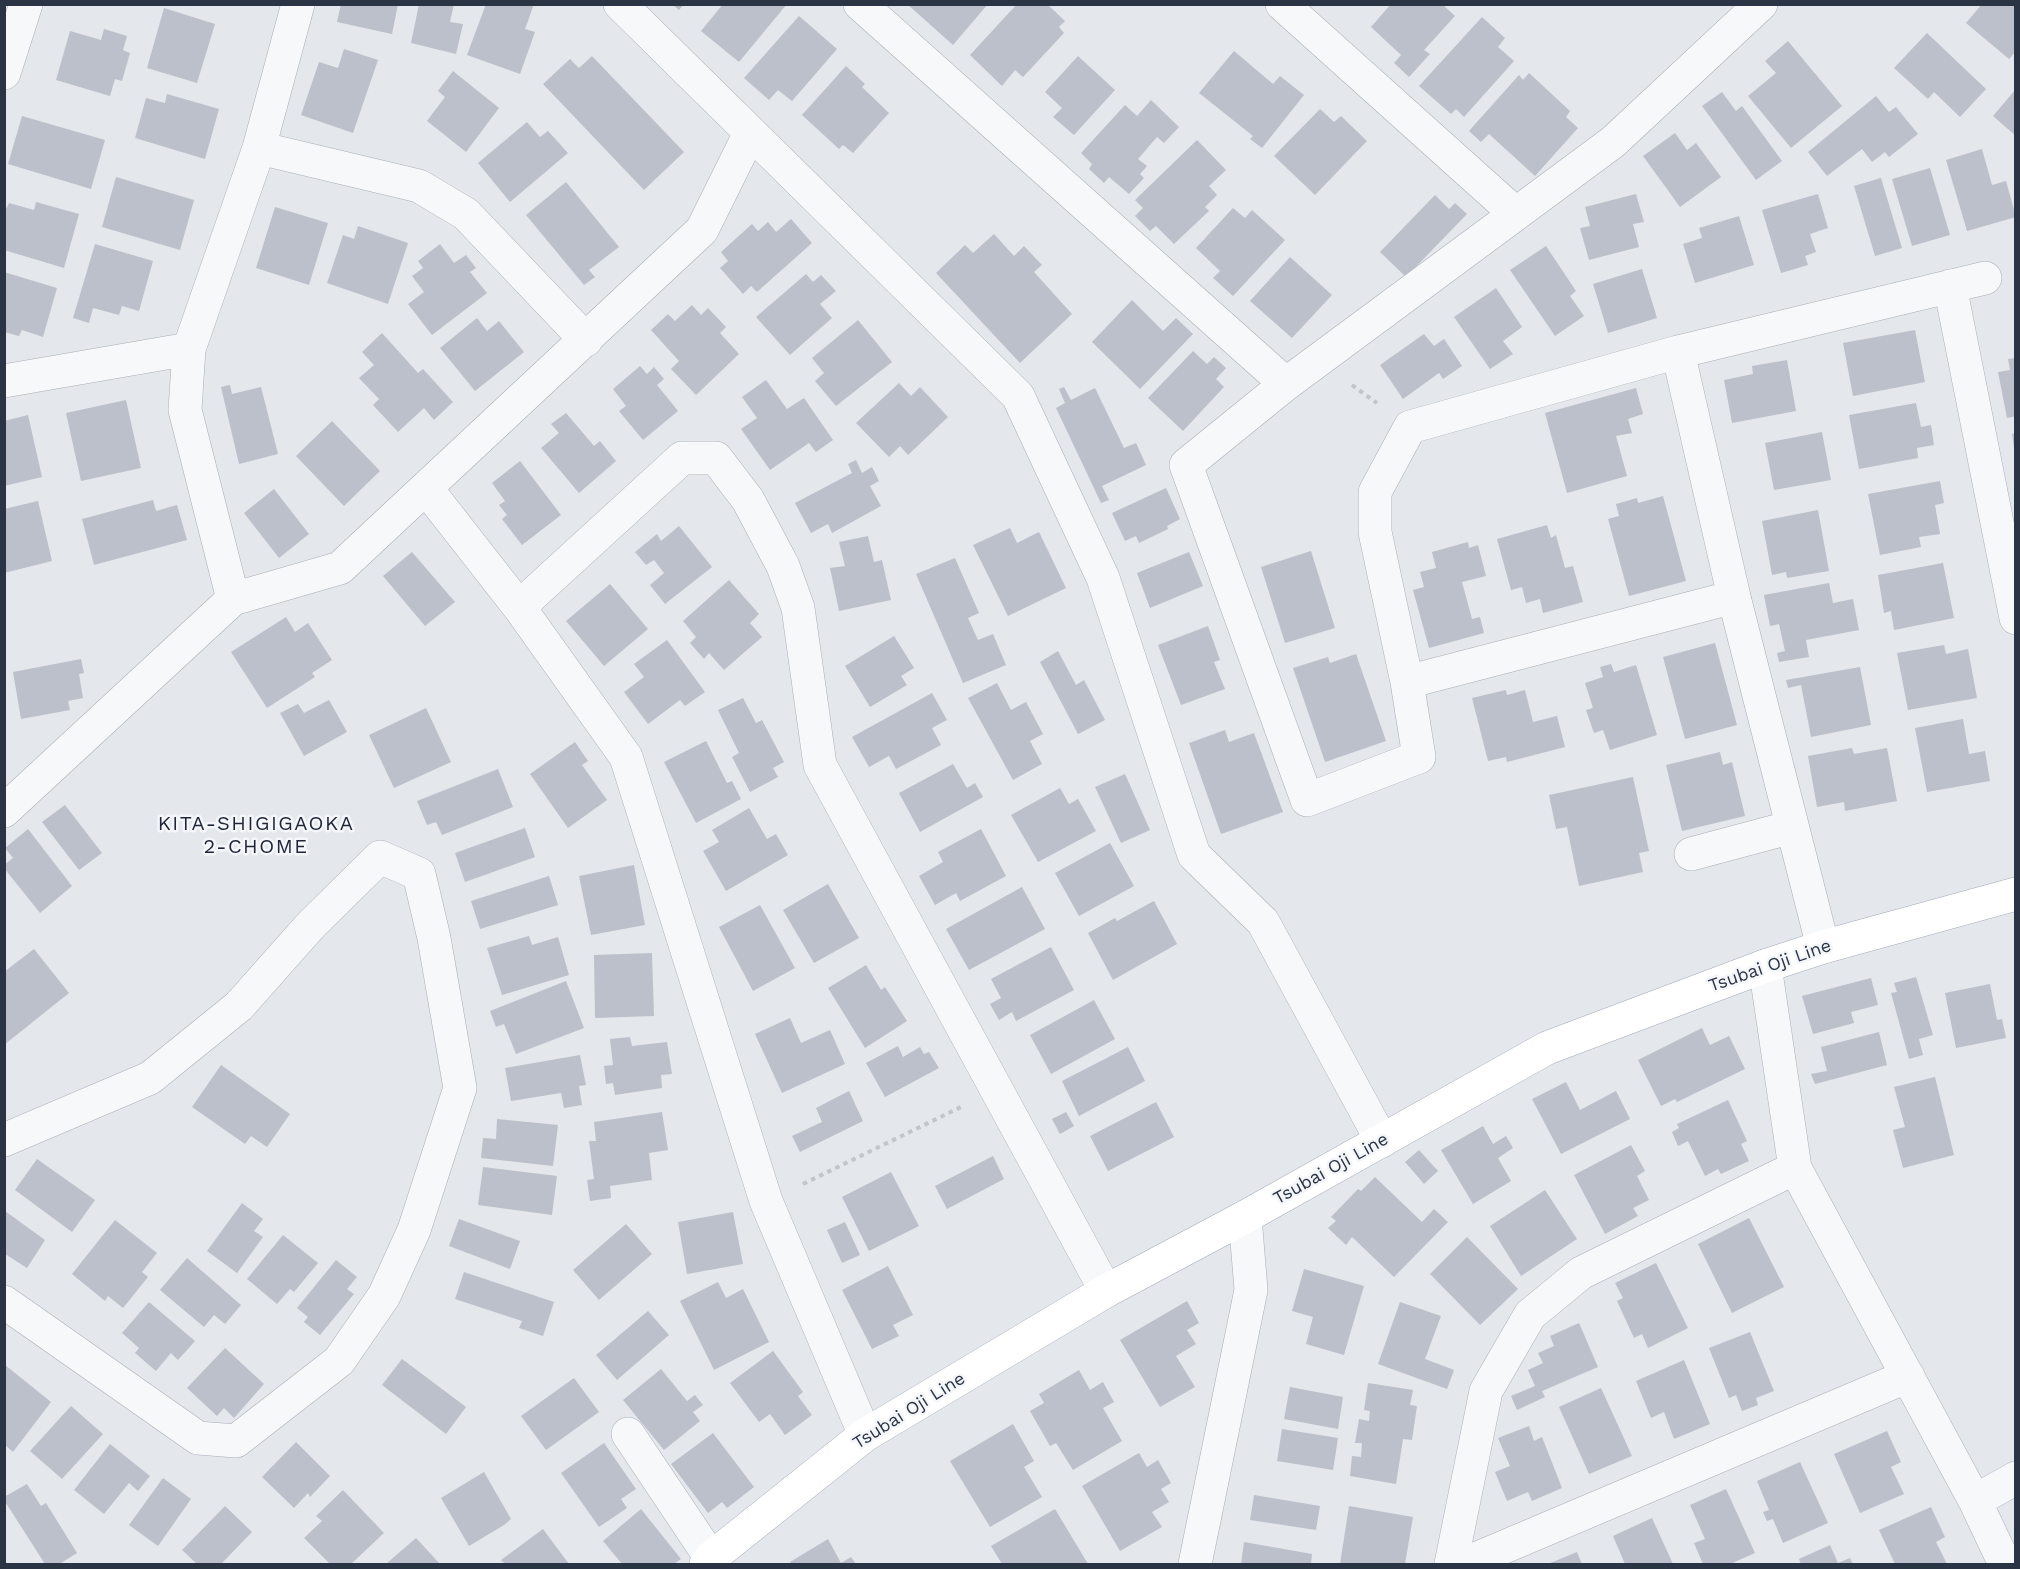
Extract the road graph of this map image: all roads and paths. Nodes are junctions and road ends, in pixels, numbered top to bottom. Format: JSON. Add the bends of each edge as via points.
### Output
{"nodes":[{"id":1,"x":26,"y":4,"type":"edge"},
{"id":2,"x":298,"y":4,"type":"edge"},
{"id":3,"x":620,"y":4,"type":"edge"},
{"id":4,"x":860,"y":4,"type":"edge"},
{"id":5,"x":1282,"y":4,"type":"edge"},
{"id":6,"x":1761,"y":4,"type":"edge"},
{"id":7,"x":4,"y":73,"type":"edge"},
{"id":8,"x":750,"y":133,"type":"junction"},
{"id":9,"x":260,"y":148,"type":"junction"},
{"id":10,"x":1516,"y":214,"type":"junction"},
{"id":11,"x":1985,"y":278,"type":"dead end"},
{"id":12,"x":1950,"y":286,"type":"junction"},
{"id":13,"x":586,"y":340,"type":"junction"},
{"id":14,"x":189,"y":349,"type":"junction"},
{"id":15,"x":1678,"y":352,"type":"junction"},
{"id":16,"x":1318,"y":360,"type":"junction"},
{"id":17,"x":4,"y":381,"type":"edge"},
{"id":18,"x":1286,"y":384,"type":"junction"},
{"id":19,"x":1410,"y":427,"type":"junction"},
{"id":20,"x":426,"y":488,"type":"junction"},
{"id":21,"x":1734,"y":597,"type":"junction"},
{"id":22,"x":233,"y":599,"type":"junction"},
{"id":23,"x":519,"y":607,"type":"junction"},
{"id":24,"x":2016,"y":618,"type":"edge"},
{"id":25,"x":1407,"y":681,"type":"junction"},
{"id":26,"x":7,"y":799,"type":"edge"},
{"id":27,"x":1792,"y":827,"type":"junction"},
{"id":28,"x":1691,"y":854,"type":"dead end"},
{"id":29,"x":2016,"y":894,"type":"edge"},
{"id":30,"x":1823,"y":947,"type":"junction"},
{"id":31,"x":1764,"y":966,"type":"junction"},
{"id":32,"x":997,"y":1090,"type":"junction"},
{"id":33,"x":4,"y":1140,"type":"edge"},
{"id":34,"x":1382,"y":1141,"type":"junction"},
{"id":35,"x":1796,"y":1168,"type":"junction"},
{"id":36,"x":766,"y":1201,"type":"junction"},
{"id":37,"x":1245,"y":1217,"type":"junction"},
{"id":38,"x":1106,"y":1291,"type":"junction"},
{"id":39,"x":4,"y":1302,"type":"edge"},
{"id":40,"x":1908,"y":1376,"type":"junction"},
{"id":41,"x":628,"y":1434,"type":"dead end"},
{"id":42,"x":865,"y":1436,"type":"junction"},
{"id":43,"x":2016,"y":1478,"type":"edge"},
{"id":44,"x":1975,"y":1501,"type":"junction"},
{"id":45,"x":709,"y":1561,"type":"edge"},
{"id":46,"x":1195,"y":1564,"type":"edge"},
{"id":47,"x":1451,"y":1564,"type":"edge"},
{"id":48,"x":1464,"y":1564,"type":"edge"},
{"id":49,"x":2005,"y":1564,"type":"edge"}],
"edges":[{"from":1,"to":7,"type":"street"},
{"from":2,"to":9,"type":"street"},
{"from":3,"to":8,"type":"street"},
{"from":4,"to":18,"type":"street"},
{"from":5,"to":10,"type":"street"},
{"from":6,"to":10,"type":"street","via":[[1613,142]]},
{"from":8,"to":13,"type":"street","via":[[702,230]]},
{"from":8,"to":34,"type":"street","via":[[1018,396],[1102,578],[1194,855],[1263,922]]},
{"from":9,"to":13,"type":"street","via":[[419,186],[466,214]]},
{"from":9,"to":14,"type":"street"},
{"from":10,"to":16,"type":"street"},
{"from":11,"to":12,"type":"street"},
{"from":12,"to":15,"type":"street"},
{"from":12,"to":24,"type":"street"},
{"from":13,"to":20,"type":"street"},
{"from":14,"to":17,"type":"street"},
{"from":14,"to":22,"type":"street","via":[[185,410]]},
{"from":15,"to":19,"type":"street"},
{"from":15,"to":21,"type":"street"},
{"from":16,"to":18,"type":"street"},
{"from":16,"to":19,"type":"path"},
{"from":18,"to":25,"type":"street","via":[[1186,465],[1307,800],[1419,758]]},
{"from":19,"to":25,"type":"street","via":[[1375,492],[1375,532]]},
{"from":20,"to":22,"type":"street","via":[[340,568]]},
{"from":20,"to":23,"type":"street"},
{"from":21,"to":25,"type":"street"},
{"from":21,"to":27,"type":"street"},
{"from":22,"to":26,"type":"street"},
{"from":23,"to":32,"type":"street","via":[[682,458],[716,458],[748,500],[783,566],[795,598],[820,765]]},
{"from":23,"to":36,"type":"street","via":[[626,758]]},
{"from":27,"to":28,"type":"street"},
{"from":27,"to":30,"type":"street"},
{"from":29,"to":30,"type":"main road","name":"Tsubai Oji Line"},
{"from":30,"to":31,"type":"main road","name":"Tsubai Oji Line"},
{"from":31,"to":34,"type":"main road","name":"Tsubai Oji Line","via":[[1547,1048]]},
{"from":31,"to":35,"type":"street"},
{"from":32,"to":36,"type":"path"},
{"from":32,"to":38,"type":"street"},
{"from":33,"to":39,"type":"street","via":[[150,1078],[239,1006],[310,926],[380,857],[419,874],[460,1088],[414,1230],[384,1296],[339,1361],[236,1441],[198,1438]]},
{"from":34,"to":37,"type":"main road","name":"Tsubai Oji Line"},
{"from":35,"to":40,"type":"street"},
{"from":35,"to":47,"type":"street","via":[[1581,1273],[1530,1315],[1486,1391]]},
{"from":36,"to":42,"type":"street"},
{"from":37,"to":38,"type":"main road","name":"Tsubai Oji Line"},
{"from":37,"to":46,"type":"street","via":[[1251,1290]]},
{"from":38,"to":42,"type":"main road","name":"Tsubai Oji Line"},
{"from":40,"to":44,"type":"street"},
{"from":40,"to":48,"type":"street"},
{"from":41,"to":45,"type":"street"},
{"from":42,"to":45,"type":"main road","name":"Tsubai Oji Line"},
{"from":43,"to":44,"type":"street"},
{"from":44,"to":49,"type":"street"}]}
